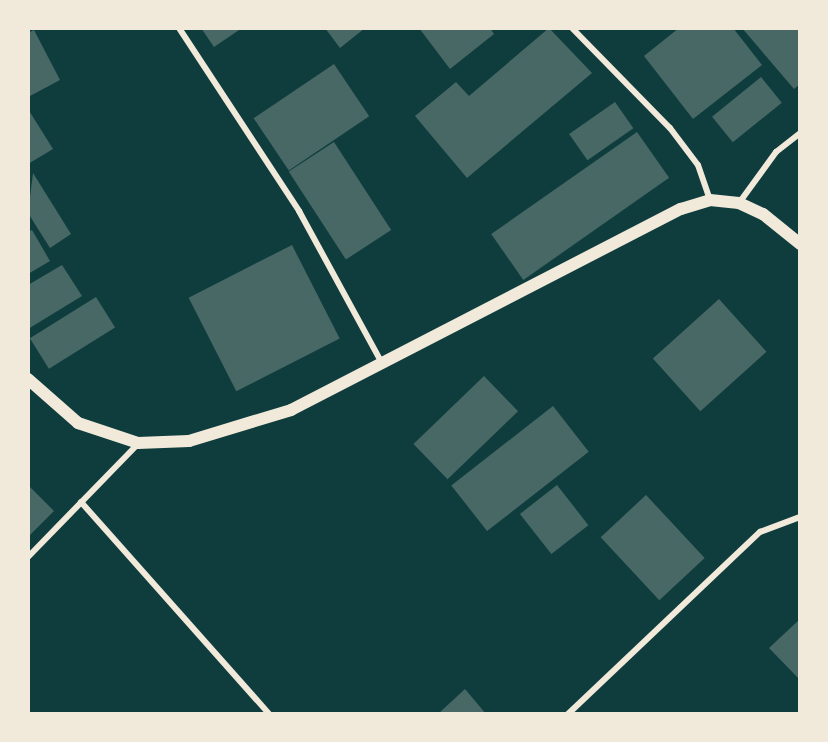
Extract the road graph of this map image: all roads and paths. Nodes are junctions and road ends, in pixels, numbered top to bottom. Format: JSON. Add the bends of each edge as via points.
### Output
{"nodes":[{"id":1,"x":179,"y":28,"type":"edge"},
{"id":2,"x":572,"y":28,"type":"edge"},
{"id":3,"x":800,"y":133,"type":"edge"},
{"id":4,"x":710,"y":200,"type":"junction"},
{"id":5,"x":739,"y":203,"type":"junction"},
{"id":6,"x":800,"y":244,"type":"edge"},
{"id":7,"x":384,"y":367,"type":"junction"},
{"id":8,"x":28,"y":379,"type":"edge"},
{"id":9,"x":138,"y":443,"type":"junction"},
{"id":10,"x":81,"y":502,"type":"junction"},
{"id":11,"x":800,"y":517,"type":"edge"},
{"id":12,"x":28,"y":557,"type":"edge"},
{"id":13,"x":269,"y":714,"type":"edge"},
{"id":14,"x":568,"y":714,"type":"edge"}],
"edges":[{"from":1,"to":7,"type":"street","via":[[299,211]]},
{"from":2,"to":4,"type":"street","via":[[670,128],[698,165]]},
{"from":3,"to":5,"type":"street","via":[[776,152]]},
{"from":4,"to":5,"type":"main road"},
{"from":4,"to":7,"type":"main road","via":[[681,209]]},
{"from":5,"to":6,"type":"main road","via":[[763,214]]},
{"from":7,"to":9,"type":"main road","via":[[291,410],[189,441]]},
{"from":8,"to":9,"type":"main road","via":[[78,423]]},
{"from":9,"to":10,"type":"street"},
{"from":10,"to":12,"type":"street"},
{"from":10,"to":13,"type":"street"},
{"from":11,"to":14,"type":"street","via":[[760,532]]}]}
